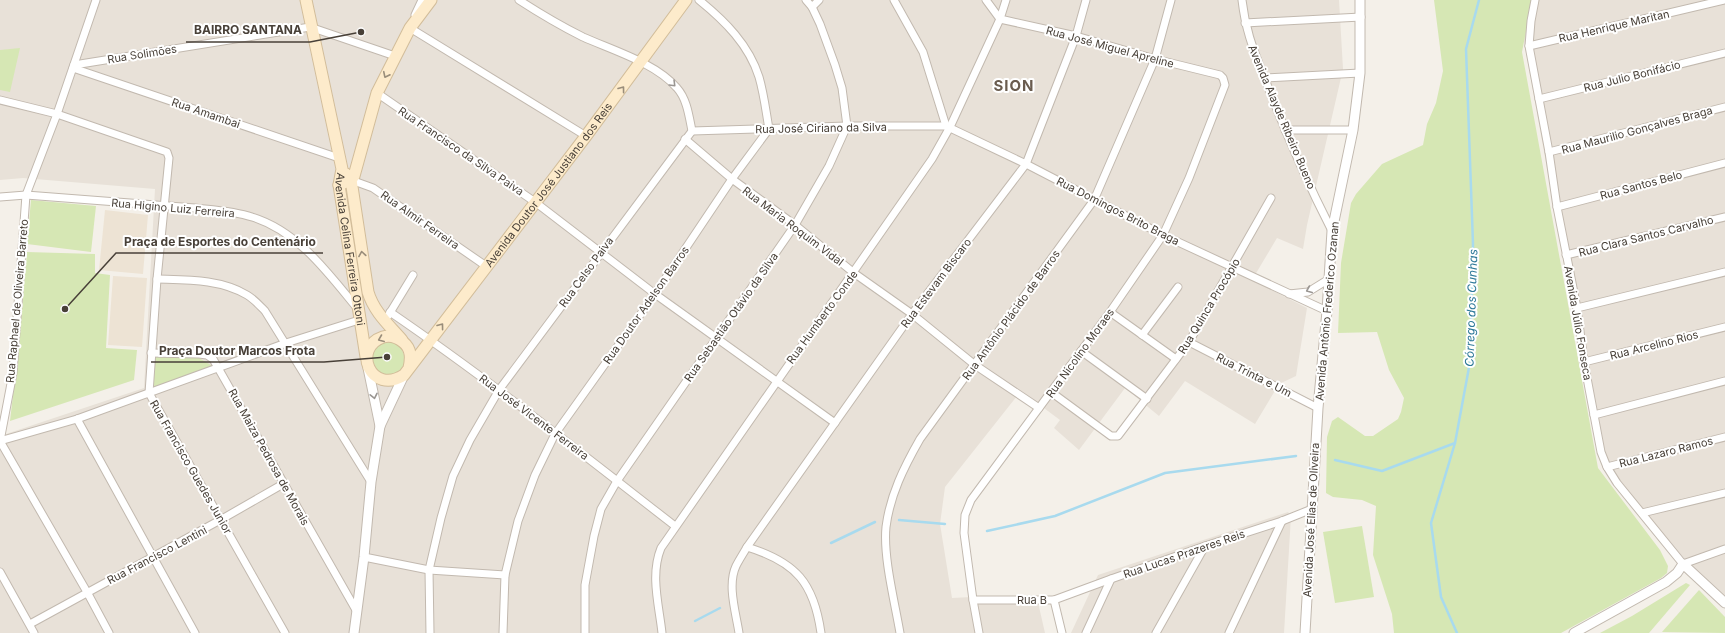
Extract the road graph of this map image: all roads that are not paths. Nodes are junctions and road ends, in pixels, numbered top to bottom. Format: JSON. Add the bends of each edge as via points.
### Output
{"nodes":[{"id":1,"x":96,"y":0,"type":"edge"},
{"id":2,"x":306,"y":0,"type":"edge"},
{"id":3,"x":422,"y":0,"type":"edge"},
{"id":4,"x":431,"y":0,"type":"edge"},
{"id":5,"x":519,"y":0,"type":"edge"},
{"id":6,"x":686,"y":0,"type":"edge"},
{"id":7,"x":699,"y":0,"type":"edge"},
{"id":8,"x":806,"y":0,"type":"edge"},
{"id":9,"x":820,"y":0,"type":"edge"},
{"id":10,"x":894,"y":0,"type":"edge"},
{"id":11,"x":986,"y":0,"type":"edge"},
{"id":12,"x":1006,"y":0,"type":"edge"},
{"id":13,"x":1086,"y":0,"type":"edge"},
{"id":14,"x":1171,"y":0,"type":"edge"},
{"id":15,"x":1242,"y":0,"type":"edge"},
{"id":16,"x":1360,"y":0,"type":"edge"},
{"id":17,"x":1535,"y":0,"type":"edge"},
{"id":18,"x":1724,"y":0,"type":"edge"},
{"id":19,"x":812,"y":7,"type":"junction"},
{"id":20,"x":1361,"y":17,"type":"junction"},
{"id":21,"x":1000,"y":19,"type":"junction"},
{"id":22,"x":1245,"y":23,"type":"junction"},
{"id":23,"x":310,"y":27,"type":"junction"},
{"id":24,"x":410,"y":28,"type":"junction"},
{"id":25,"x":1076,"y":36,"type":"junction"},
{"id":26,"x":1529,"y":46,"type":"junction"},
{"id":27,"x":1725,"y":53,"type":"edge"},
{"id":28,"x":395,"y":56,"type":"junction"},
{"id":29,"x":1155,"y":59,"type":"junction"},
{"id":30,"x":641,"y":63,"type":"junction"},
{"id":31,"x":73,"y":66,"type":"junction"},
{"id":32,"x":1360,"y":73,"type":"junction"},
{"id":33,"x":1220,"y":75,"type":"joint"},
{"id":34,"x":1265,"y":78,"type":"junction"},
{"id":35,"x":377,"y":93,"type":"junction"},
{"id":36,"x":1539,"y":99,"type":"junction"},
{"id":37,"x":0,"y":100,"type":"edge"},
{"id":38,"x":1725,"y":107,"type":"edge"},
{"id":39,"x":57,"y":114,"type":"junction"},
{"id":40,"x":847,"y":126,"type":"junction"},
{"id":41,"x":948,"y":127,"type":"junction"},
{"id":42,"x":769,"y":129,"type":"junction"},
{"id":43,"x":692,"y":130,"type":"junction"},
{"id":44,"x":1285,"y":130,"type":"junction"},
{"id":45,"x":1353,"y":130,"type":"junction"},
{"id":46,"x":586,"y":136,"type":"junction"},
{"id":47,"x":685,"y":139,"type":"junction"},
{"id":48,"x":1549,"y":152,"type":"junction"},
{"id":49,"x":339,"y":158,"type":"junction"},
{"id":50,"x":1725,"y":163,"type":"edge"},
{"id":51,"x":1026,"y":164,"type":"junction"},
{"id":52,"x":342,"y":170,"type":"junction"},
{"id":53,"x":732,"y":179,"type":"junction"},
{"id":54,"x":351,"y":180,"type":"junction"},
{"id":55,"x":339,"y":185,"type":"junction"},
{"id":56,"x":26,"y":195,"type":"junction"},
{"id":57,"x":0,"y":197,"type":"edge"},
{"id":58,"x":1271,"y":198,"type":"dead end"},
{"id":59,"x":1094,"y":200,"type":"junction"},
{"id":60,"x":535,"y":202,"type":"junction"},
{"id":61,"x":164,"y":206,"type":"junction"},
{"id":62,"x":1557,"y":207,"type":"junction"},
{"id":63,"x":1725,"y":217,"type":"edge"},
{"id":64,"x":795,"y":225,"type":"junction"},
{"id":65,"x":1332,"y":231,"type":"junction"},
{"id":66,"x":1163,"y":235,"type":"junction"},
{"id":67,"x":600,"y":252,"type":"junction"},
{"id":68,"x":1566,"y":255,"type":"junction"},
{"id":69,"x":486,"y":266,"type":"junction"},
{"id":70,"x":1233,"y":268,"type":"junction"},
{"id":71,"x":1725,"y":272,"type":"edge"},
{"id":72,"x":854,"y":273,"type":"junction"},
{"id":73,"x":413,"y":275,"type":"dead end"},
{"id":74,"x":157,"y":279,"type":"junction"},
{"id":75,"x":1329,"y":279,"type":"junction"},
{"id":76,"x":1178,"y":286,"type":"dead end"},
{"id":77,"x":655,"y":294,"type":"junction"},
{"id":78,"x":1287,"y":294,"type":"junction"},
{"id":79,"x":357,"y":308,"type":"junction"},
{"id":80,"x":1577,"y":308,"type":"junction"},
{"id":81,"x":1327,"y":311,"type":"junction"},
{"id":82,"x":1110,"y":312,"type":"junction"},
{"id":83,"x":912,"y":314,"type":"junction"},
{"id":84,"x":388,"y":317,"type":"junction"},
{"id":85,"x":359,"y":320,"type":"junction"},
{"id":86,"x":1725,"y":327,"type":"edge"},
{"id":87,"x":1142,"y":335,"type":"junction"},
{"id":88,"x":716,"y":339,"type":"junction"},
{"id":89,"x":430,"y":340,"type":"junction"},
{"id":90,"x":1190,"y":342,"type":"junction"},
{"id":91,"x":286,"y":343,"type":"junction"},
{"id":92,"x":404,"y":343,"type":"junction"},
{"id":93,"x":1081,"y":351,"type":"junction"},
{"id":94,"x":151,"y":353,"type":"junction"},
{"id":95,"x":1176,"y":359,"type":"junction"},
{"id":96,"x":367,"y":362,"type":"junction"},
{"id":97,"x":1584,"y":362,"type":"junction"},
{"id":98,"x":975,"y":365,"type":"junction"},
{"id":99,"x":219,"y":368,"type":"junction"},
{"id":100,"x":407,"y":372,"type":"junction"},
{"id":101,"x":1725,"y":381,"type":"edge"},
{"id":102,"x":776,"y":382,"type":"junction"},
{"id":103,"x":499,"y":390,"type":"junction"},
{"id":104,"x":1051,"y":392,"type":"junction"},
{"id":105,"x":149,"y":393,"type":"junction"},
{"id":106,"x":1147,"y":400,"type":"junction"},
{"id":107,"x":1039,"y":408,"type":"junction"},
{"id":108,"x":1318,"y":408,"type":"junction"},
{"id":109,"x":1594,"y":415,"type":"junction"},
{"id":110,"x":77,"y":419,"type":"junction"},
{"id":111,"x":835,"y":424,"type":"junction"},
{"id":112,"x":380,"y":426,"type":"junction"},
{"id":113,"x":555,"y":434,"type":"junction"},
{"id":114,"x":1725,"y":438,"type":"edge"},
{"id":115,"x":0,"y":441,"type":"edge"},
{"id":116,"x":1607,"y":467,"type":"junction"},
{"id":117,"x":617,"y":481,"type":"junction"},
{"id":118,"x":371,"y":482,"type":"junction"},
{"id":119,"x":283,"y":484,"type":"junction"},
{"id":120,"x":1725,"y":493,"type":"edge"},
{"id":121,"x":1312,"y":509,"type":"junction"},
{"id":122,"x":1642,"y":513,"type":"junction"},
{"id":123,"x":222,"y":519,"type":"junction"},
{"id":124,"x":1282,"y":521,"type":"junction"},
{"id":125,"x":675,"y":526,"type":"junction"},
{"id":126,"x":1205,"y":546,"type":"junction"},
{"id":127,"x":747,"y":547,"type":"junction"},
{"id":128,"x":1725,"y":549,"type":"edge"},
{"id":129,"x":152,"y":557,"type":"junction"},
{"id":130,"x":364,"y":557,"type":"junction"},
{"id":131,"x":1683,"y":564,"type":"junction"},
{"id":132,"x":429,"y":570,"type":"junction"},
{"id":133,"x":0,"y":572,"type":"edge"},
{"id":134,"x":505,"y":575,"type":"junction"},
{"id":135,"x":1111,"y":579,"type":"junction"},
{"id":136,"x":87,"y":592,"type":"junction"},
{"id":137,"x":972,"y":600,"type":"junction"},
{"id":138,"x":1054,"y":600,"type":"junction"},
{"id":139,"x":1725,"y":603,"type":"edge"},
{"id":140,"x":356,"y":610,"type":"junction"},
{"id":141,"x":30,"y":624,"type":"junction"},
{"id":142,"x":34,"y":633,"type":"edge"},
{"id":143,"x":109,"y":633,"type":"edge"},
{"id":144,"x":195,"y":633,"type":"edge"},
{"id":145,"x":285,"y":633,"type":"edge"},
{"id":146,"x":354,"y":633,"type":"edge"},
{"id":147,"x":430,"y":633,"type":"edge"},
{"id":148,"x":503,"y":633,"type":"edge"},
{"id":149,"x":585,"y":633,"type":"edge"},
{"id":150,"x":662,"y":633,"type":"edge"},
{"id":151,"x":739,"y":633,"type":"edge"},
{"id":152,"x":821,"y":633,"type":"edge"},
{"id":153,"x":900,"y":633,"type":"edge"},
{"id":154,"x":979,"y":633,"type":"edge"},
{"id":155,"x":1062,"y":633,"type":"edge"},
{"id":156,"x":1086,"y":633,"type":"edge"},
{"id":157,"x":1156,"y":633,"type":"edge"},
{"id":158,"x":1229,"y":633,"type":"edge"},
{"id":159,"x":1305,"y":633,"type":"edge"},
{"id":160,"x":1574,"y":633,"type":"edge"}],
"edges":[{"from":1,"to":31,"type":"street","name":"Rua Raphael de Oliveira Barreto"},
{"from":2,"to":23,"type":"main road","name":"Avenida Celina Ferreira Ottoni"},
{"from":3,"to":24,"type":"street"},
{"from":4,"to":24,"type":"main road"},
{"from":5,"to":30,"type":"street","via":[[582,36]]},
{"from":6,"to":30,"type":"main road","name":"Avenida Doutor José Justiano dos Reis"},
{"from":7,"to":42,"type":"street","via":[[742,42],[752,59],[759,78]]},
{"from":8,"to":19,"type":"street"},
{"from":9,"to":19,"type":"street"},
{"from":10,"to":41,"type":"street","via":[[923,52]]},
{"from":11,"to":21,"type":"street"},
{"from":12,"to":21,"type":"street","name":"Rua Humberto Conde"},
{"from":13,"to":25,"type":"street","name":"Rua Estevam Biscaro"},
{"from":14,"to":29,"type":"street","name":"Rua Antônio Plácido de Barros"},
{"from":15,"to":22,"type":"street","name":"Avenida Alayde Ribeiro Bueno"},
{"from":16,"to":20,"type":"street","name":"Avenida Antônio Frederico Ozanan"},
{"from":17,"to":26,"type":"street","name":"Avenida Júlio Fonseca"},
{"from":18,"to":26,"type":"street","name":"Rua Henrique Maritan"},
{"from":19,"to":40,"type":"street","via":[[842,88]]},
{"from":20,"to":22,"type":"street"},
{"from":20,"to":32,"type":"street","name":"Avenida Antônio Frederico Ozanan"},
{"from":21,"to":25,"type":"street","name":"Rua José Miguel Apreline"},
{"from":21,"to":41,"type":"street","name":"Rua Humberto Conde"},
{"from":22,"to":34,"type":"street","name":"Avenida Alayde Ribeiro Bueno"},
{"from":23,"to":28,"type":"street","name":"Rua Solimões"},
{"from":23,"to":31,"type":"street","name":"Rua Solimões"},
{"from":23,"to":49,"type":"main road","name":"Avenida Celina Ferreira Ottoni"},
{"from":24,"to":28,"type":"main road"},
{"from":24,"to":46,"type":"street"},
{"from":25,"to":29,"type":"street","name":"Rua José Miguel Apreline"},
{"from":25,"to":51,"type":"street","name":"Rua Estevam Biscaro"},
{"from":26,"to":36,"type":"street","name":"Avenida Júlio Fonseca"},
{"from":27,"to":36,"type":"street","name":"Rua Julio Bonifácio"},
{"from":28,"to":35,"type":"main road","one_way":true},
{"from":29,"to":33,"type":"street","name":"Rua José Miguel Apreline"},
{"from":29,"to":59,"type":"street","name":"Rua Antônio Plácido de Barros"},
{"from":30,"to":43,"type":"street","one_way":true,"via":[[665,76],[677,88],[688,110]]},
{"from":46,"to":30,"type":"main road","name":"Avenida Doutor José Justiano dos Reis","one_way":true},
{"from":31,"to":39,"type":"street","name":"Rua Raphael de Oliveira Barreto"},
{"from":31,"to":49,"type":"street","name":"Rua Amambai"},
{"from":32,"to":34,"type":"street"},
{"from":32,"to":45,"type":"street","name":"Avenida Antônio Frederico Ozanan"},
{"from":33,"to":66,"type":"street","name":"Rua Nicolino Moraes","via":[[1225,86],[1189,178]]},
{"from":34,"to":44,"type":"street","name":"Avenida Alayde Ribeiro Bueno"},
{"from":35,"to":54,"type":"main road"},
{"from":35,"to":60,"type":"street","name":"Rua Francisco da Silva Paiva"},
{"from":36,"to":48,"type":"street","name":"Avenida Júlio Fonseca"},
{"from":37,"to":39,"type":"street","name":"Rua Francisco Guedes Junior"},
{"from":38,"to":48,"type":"street","name":"Rua Maurilio Gonçalves Braga"},
{"from":39,"to":56,"type":"street","name":"Rua Raphael de Oliveira Barreto"},
{"from":39,"to":61,"type":"street","name":"Rua Francisco Guedes Junior","via":[[167,152],[169,158]]},
{"from":40,"to":41,"type":"street","name":"Rua José Ciriano da Silva"},
{"from":40,"to":42,"type":"street","name":"Rua José Ciriano da Silva"},
{"from":40,"to":64,"type":"street","name":"Rua Sebastião Otávio da Silva","via":[[829,166]]},
{"from":41,"to":51,"type":"street","name":"Rua Domingos Brito Braga"},
{"from":41,"to":72,"type":"street","name":"Rua Humberto Conde","via":[[932,159]]},
{"from":42,"to":43,"type":"street","name":"Rua José Ciriano da Silva"},
{"from":42,"to":53,"type":"street","name":"Rua Doutor Adelson Barros"},
{"from":43,"to":47,"type":"street","name":"Rua Celso Paiva"},
{"from":44,"to":45,"type":"street"},
{"from":44,"to":65,"type":"street","name":"Avenida Alayde Ribeiro Bueno"},
{"from":45,"to":65,"type":"street","name":"Avenida Antônio Frederico Ozanan"},
{"from":46,"to":60,"type":"main road","name":"Avenida Doutor José Justiano dos Reis"},
{"from":47,"to":53,"type":"street","name":"Rua Maria Roquim Vidal"},
{"from":47,"to":67,"type":"street","name":"Rua Celso Paiva"},
{"from":48,"to":62,"type":"street","name":"Avenida Júlio Fonseca"},
{"from":49,"to":52,"type":"main road","name":"Avenida Celina Ferreira Ottoni"},
{"from":50,"to":62,"type":"street","name":"Rua Santos Belo"},
{"from":51,"to":59,"type":"street","name":"Rua Domingos Brito Braga"},
{"from":51,"to":83,"type":"street","name":"Rua Estevam Biscaro"},
{"from":52,"to":54,"type":"main road"},
{"from":52,"to":55,"type":"main road","name":"Avenida Celina Ferreira Ottoni"},
{"from":53,"to":64,"type":"street","name":"Rua Maria Roquim Vidal"},
{"from":53,"to":77,"type":"street","name":"Rua Doutor Adelson Barros"},
{"from":54,"to":55,"type":"main road"},
{"from":54,"to":69,"type":"street","name":"Rua Almir Ferreira","via":[[373,188]]},
{"from":84,"to":54,"type":"main road","one_way":true,"via":[[375,310],[368,292]]},
{"from":55,"to":79,"type":"main road","name":"Avenida Celina Ferreira Ottoni"},
{"from":56,"to":57,"type":"street","name":"Rua Higino Luiz Ferreira"},
{"from":56,"to":61,"type":"street","name":"Rua Higino Luiz Ferreira"},
{"from":56,"to":115,"type":"street","name":"Rua Raphael de Oliveira Barreto","via":[[13,373]]},
{"from":58,"to":70,"type":"street","name":"Rua Quinca Procópio"},
{"from":59,"to":66,"type":"street","name":"Rua Domingos Brito Braga"},
{"from":59,"to":98,"type":"street","name":"Rua Antônio Plácido de Barros"},
{"from":60,"to":67,"type":"street","name":"Rua Francisco da Silva Paiva"},
{"from":60,"to":69,"type":"main road","name":"Avenida Doutor José Justiano dos Reis"},
{"from":61,"to":74,"type":"street","name":"Rua Francisco Guedes Junior"},
{"from":61,"to":79,"type":"street","name":"Rua Higino Luiz Ferreira","via":[[223,211],[252,217],[273,226],[297,241],[324,268]]},
{"from":62,"to":68,"type":"street","name":"Avenida Júlio Fonseca"},
{"from":63,"to":68,"type":"street","name":"Rua Clara Santos Carvalho"},
{"from":64,"to":72,"type":"street","name":"Rua Maria Roquim Vidal"},
{"from":64,"to":88,"type":"street","name":"Rua Sebastião Otávio da Silva"},
{"from":65,"to":75,"type":"street","name":"Avenida Antônio Frederico Ozanan"},
{"from":66,"to":70,"type":"street","name":"Rua Domingos Brito Braga"},
{"from":66,"to":82,"type":"street","name":"Rua Nicolino Moraes"},
{"from":67,"to":77,"type":"street","name":"Rua Francisco da Silva Paiva"},
{"from":67,"to":103,"type":"street","name":"Rua Celso Paiva"},
{"from":68,"to":80,"type":"street","name":"Avenida Júlio Fonseca"},
{"from":89,"to":69,"type":"main road","name":"Avenida Doutor José Justiano dos Reis","one_way":true},
{"from":70,"to":78,"type":"street","name":"Rua Domingos Brito Braga"},
{"from":70,"to":90,"type":"street","name":"Rua Quinca Procópio"},
{"from":71,"to":80,"type":"street"},
{"from":72,"to":83,"type":"street","name":"Rua Maria Roquim Vidal"},
{"from":72,"to":102,"type":"street","name":"Rua Humberto Conde"},
{"from":73,"to":84,"type":"street"},
{"from":74,"to":91,"type":"street","via":[[220,284],[248,295],[265,311]]},
{"from":74,"to":94,"type":"street","name":"Rua Francisco Guedes Junior"},
{"from":75,"to":78,"type":"street","one_way":true,"via":[[1308,292]]},
{"from":75,"to":81,"type":"street","name":"Avenida Antônio Frederico Ozanan"},
{"from":76,"to":87,"type":"street"},
{"from":77,"to":88,"type":"street","name":"Rua Francisco da Silva Paiva"},
{"from":77,"to":113,"type":"street","name":"Rua Doutor Adelson Barros"},
{"from":78,"to":81,"type":"street","name":"Rua Domingos Brito Braga"},
{"from":79,"to":85,"type":"main road","name":"Avenida Celina Ferreira Ottoni"},
{"from":80,"to":97,"type":"street","name":"Avenida Júlio Fonseca"},
{"from":81,"to":108,"type":"street","name":"Avenida Antônio Frederico Ozanan"},
{"from":82,"to":87,"type":"street"},
{"from":82,"to":93,"type":"street","name":"Rua Nicolino Moraes"},
{"from":83,"to":98,"type":"street","name":"Rua Maria Roquim Vidal"},
{"from":83,"to":111,"type":"street","name":"Rua Estevam Biscaro"},
{"from":84,"to":89,"type":"street","name":"Rua José Vicente Ferreira"},
{"from":84,"to":92,"type":"main road"},
{"from":85,"to":91,"type":"street"},
{"from":85,"to":96,"type":"main road","name":"Avenida Celina Ferreira Ottoni"},
{"from":86,"to":97,"type":"street","name":"Rua Arcelino Rios"},
{"from":87,"to":95,"type":"street"},
{"from":88,"to":102,"type":"street","name":"Rua Francisco da Silva Paiva"},
{"from":88,"to":117,"type":"street","name":"Rua Sebastião Otávio da Silva"},
{"from":89,"to":100,"type":"main road","name":"Avenida Doutor José Justiano dos Reis"},
{"from":89,"to":103,"type":"street","name":"Rua José Vicente Ferreira"},
{"from":90,"to":95,"type":"street","name":"Rua Quinca Procópio"},
{"from":90,"to":108,"type":"street","name":"Rua Trinta e Um"},
{"from":91,"to":99,"type":"street"},
{"from":91,"to":118,"type":"street"},
{"from":92,"to":96,"type":"main road","one_way":true,"via":[[396,337],[385,336],[376,340],[369,348]]},
{"from":92,"to":100,"type":"main road","via":[[410,355]]},
{"from":93,"to":104,"type":"street","name":"Rua Nicolino Moraes"},
{"from":93,"to":106,"type":"street"},
{"from":94,"to":99,"type":"street","name":"Rua Maiza Pedrosa de Morais","via":[[206,355],[213,359]]},
{"from":94,"to":105,"type":"street","name":"Rua Francisco Guedes Junior"},
{"from":95,"to":106,"type":"street","name":"Rua Quinca Procópio"},
{"from":96,"to":100,"type":"main road","via":[[372,374],[379,379],[397,380]]},
{"from":96,"to":112,"type":"street","name":"Avenida Celina Ferreira Ottoni","one_way":true},
{"from":97,"to":109,"type":"street","name":"Avenida Júlio Fonseca"},
{"from":98,"to":107,"type":"street","name":"Rua Maria Roquim Vidal"},
{"from":98,"to":153,"type":"street","name":"Rua Antônio Plácido de Barros","via":[[920,440],[902,472],[892,499],[886,528],[887,555]]},
{"from":99,"to":105,"type":"street"},
{"from":99,"to":119,"type":"street","name":"Rua Maiza Pedrosa de Morais"},
{"from":100,"to":112,"type":"street","name":"Avenida Doutor José Justiano dos Reis"},
{"from":101,"to":109,"type":"street"},
{"from":102,"to":111,"type":"street","name":"Rua Francisco da Silva Paiva"},
{"from":102,"to":125,"type":"street","name":"Rua Humberto Conde"},
{"from":103,"to":113,"type":"street","name":"Rua José Vicente Ferreira"},
{"from":103,"to":132,"type":"street","name":"Rua Celso Paiva","via":[[453,476]]},
{"from":104,"to":106,"type":"street","name":"Rua Quinca Procópio","via":[[1111,436],[1118,436]]},
{"from":104,"to":107,"type":"street","name":"Rua Nicolino Moraes"},
{"from":105,"to":110,"type":"street"},
{"from":105,"to":123,"type":"street","name":"Rua Francisco Guedes Junior"},
{"from":107,"to":137,"type":"street","name":"Rua Nicolino Moraes","via":[[971,500],[965,515],[964,533]]},
{"from":108,"to":121,"type":"street","name":"Avenida José Elias de Oliveira"},
{"from":109,"to":116,"type":"street","name":"Avenida Júlio Fonseca","via":[[1601,452]]},
{"from":110,"to":115,"type":"street"},
{"from":110,"to":129,"type":"street"},
{"from":111,"to":127,"type":"street","name":"Rua Estevam Biscaro"},
{"from":112,"to":118,"type":"street","name":"Avenida Celina Ferreira Ottoni"},
{"from":113,"to":117,"type":"street","name":"Rua José Vicente Ferreira"},
{"from":113,"to":134,"type":"street","name":"Rua Doutor Adelson Barros","via":[[535,475],[518,521]]},
{"from":114,"to":116,"type":"street","name":"Rua Lazaro Ramos"},
{"from":115,"to":136,"type":"street"},
{"from":116,"to":122,"type":"street","name":"Avenida Júlio Fonseca"},
{"from":117,"to":125,"type":"street","name":"Rua José Vicente Ferreira"},
{"from":117,"to":149,"type":"street","name":"Rua Sebastião Otávio da Silva","via":[[601,509],[594,536],[585,585]]},
{"from":118,"to":130,"type":"street","name":"Avenida Celina Ferreira Ottoni"},
{"from":119,"to":123,"type":"street","name":"Rua Francisco Lentini"},
{"from":119,"to":140,"type":"street","name":"Rua Maiza Pedrosa de Morais"},
{"from":120,"to":122,"type":"street"},
{"from":121,"to":124,"type":"street","name":"Rua Lucas Prazeres Reis"},
{"from":121,"to":159,"type":"street","name":"Avenida José Elias de Oliveira"},
{"from":122,"to":131,"type":"street","name":"Avenida Júlio Fonseca"},
{"from":123,"to":129,"type":"street","name":"Rua Francisco Lentini"},
{"from":123,"to":145,"type":"street","name":"Rua Francisco Guedes Junior"},
{"from":124,"to":126,"type":"street","name":"Rua Lucas Prazeres Reis"},
{"from":124,"to":158,"type":"street"},
{"from":125,"to":150,"type":"street","name":"Rua Humberto Conde","via":[[659,553],[655,575]]},
{"from":126,"to":135,"type":"street","name":"Rua Lucas Prazeres Reis"},
{"from":126,"to":157,"type":"street"},
{"from":127,"to":151,"type":"street","name":"Rua Estevam Biscaro","via":[[735,567],[732,579]]},
{"from":127,"to":152,"type":"street","via":[[782,561],[799,576],[810,592]]},
{"from":128,"to":131,"type":"street"},
{"from":129,"to":136,"type":"street","name":"Rua Francisco Lentini"},
{"from":129,"to":144,"type":"street"},
{"from":130,"to":132,"type":"street"},
{"from":130,"to":140,"type":"street","name":"Avenida Celina Ferreira Ottoni"},
{"from":131,"to":139,"type":"street","name":"Avenida Júlio Fonseca"},
{"from":131,"to":160,"type":"street","via":[[1666,582]]},
{"from":132,"to":134,"type":"street"},
{"from":132,"to":147,"type":"street","name":"Rua Celso Paiva"},
{"from":133,"to":141,"type":"street"},
{"from":134,"to":148,"type":"street","name":"Rua Doutor Adelson Barros"},
{"from":135,"to":138,"type":"street","name":"Rua B"},
{"from":135,"to":156,"type":"street","name":"Rua Lucas Prazeres Reis"},
{"from":136,"to":141,"type":"street","name":"Rua Francisco Lentini"},
{"from":136,"to":143,"type":"street"},
{"from":137,"to":138,"type":"street","name":"Rua B"},
{"from":137,"to":154,"type":"street","name":"Rua Nicolino Moraes"},
{"from":138,"to":155,"type":"street"},
{"from":140,"to":146,"type":"street","name":"Avenida Celina Ferreira Ottoni"},
{"from":141,"to":142,"type":"street"}]}
